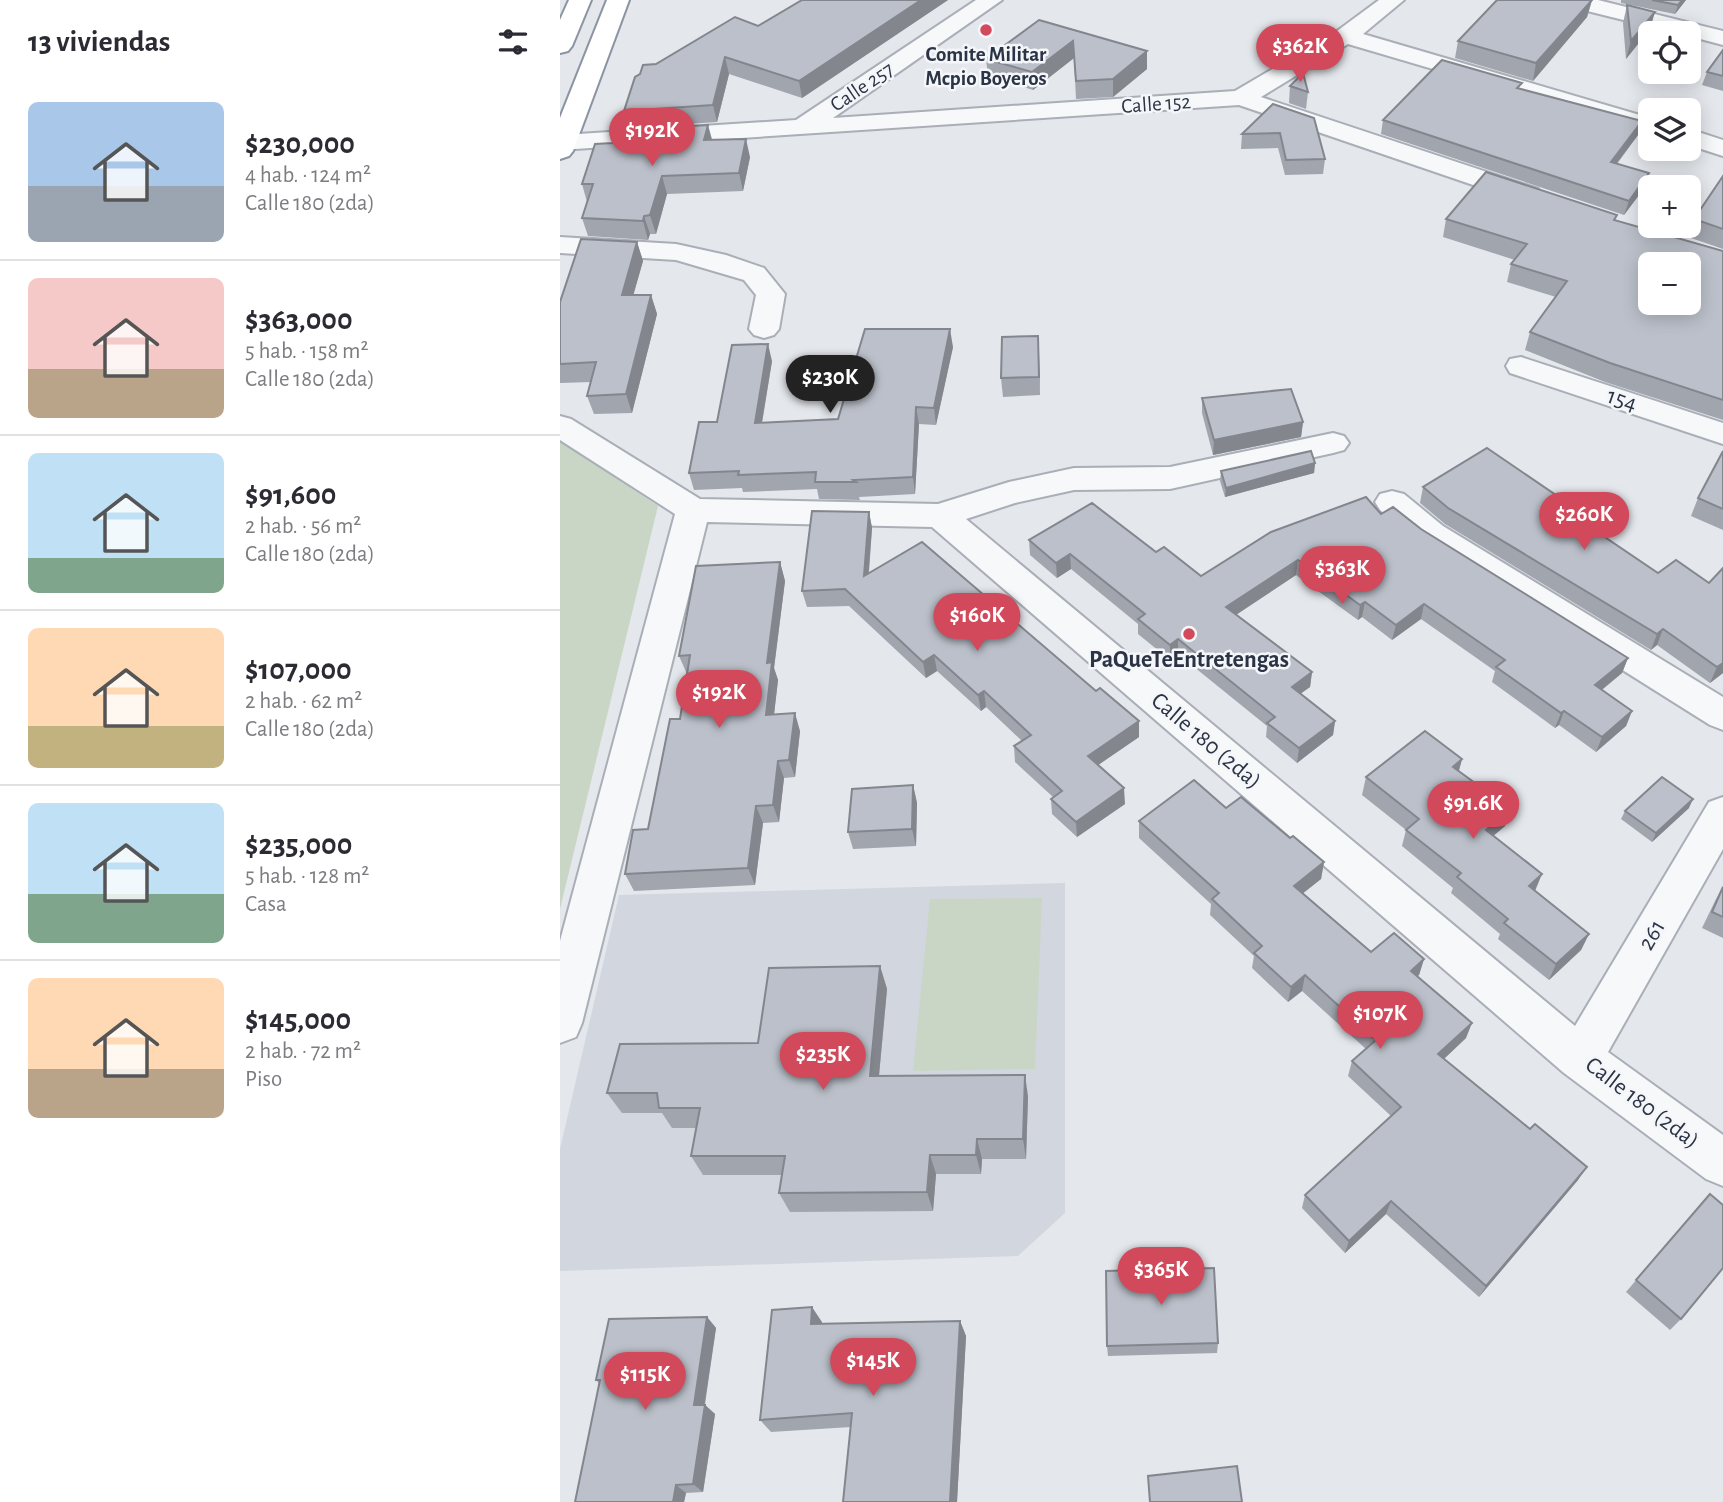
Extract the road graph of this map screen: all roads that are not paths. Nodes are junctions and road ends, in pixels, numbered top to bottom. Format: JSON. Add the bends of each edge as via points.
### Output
{"nodes":[{"id":1,"x":580,"y":0,"type":"edge"},
{"id":2,"x":618,"y":0,"type":"edge"},
{"id":3,"x":990,"y":0,"type":"edge"},
{"id":4,"x":1391,"y":0,"type":"edge"},
{"id":5,"x":1571,"y":0,"type":"edge"},
{"id":6,"x":1711,"y":28,"type":"edge"},
{"id":7,"x":1345,"y":36,"type":"junction"},
{"id":8,"x":560,"y":46,"type":"edge"},
{"id":9,"x":1241,"y":98,"type":"junction"},
{"id":10,"x":1638,"y":122,"type":"edge"},
{"id":11,"x":803,"y":127,"type":"junction"},
{"id":12,"x":1701,"y":141,"type":"edge"},
{"id":13,"x":562,"y":147,"type":"edge"},
{"id":14,"x":1723,"y":148,"type":"edge"},
{"id":15,"x":1554,"y":203,"type":"edge"},
{"id":16,"x":560,"y":245,"type":"edge"},
{"id":17,"x":764,"y":329,"type":"dead end"},
{"id":18,"x":1521,"y":366,"type":"dead end"},
{"id":19,"x":560,"y":426,"type":"edge"},
{"id":20,"x":1723,"y":434,"type":"edge"},
{"id":21,"x":1333,"y":443,"type":"dead end"},
{"id":22,"x":1392,"y":502,"type":"dead end"},
{"id":23,"x":693,"y":510,"type":"junction"},
{"id":24,"x":940,"y":516,"type":"junction"},
{"id":25,"x":1723,"y":715,"type":"edge"},
{"id":26,"x":1723,"y":813,"type":"edge"},
{"id":27,"x":560,"y":1023,"type":"edge"},
{"id":28,"x":1580,"y":1058,"type":"junction"},
{"id":29,"x":1723,"y":1163,"type":"edge"}],
"edges":[{"from":1,"to":8,"type":"highway"},
{"from":2,"to":13,"type":"highway"},
{"from":3,"to":11,"type":"street","name":"Calle 257"},
{"from":4,"to":7,"type":"street"},
{"from":5,"to":6,"type":"street"},
{"from":7,"to":9,"type":"street"},
{"from":7,"to":10,"type":"street"},
{"from":9,"to":11,"type":"street","name":"Calle 152"},
{"from":9,"to":15,"type":"street","name":"Calle 152"},
{"from":11,"to":13,"type":"street","name":"Calle 152"},
{"from":12,"to":14,"type":"street"},
{"from":16,"to":17,"type":"street","via":[[676,252],[754,274],[771,294]]},
{"from":18,"to":20,"type":"street","name":"154"},
{"from":19,"to":23,"type":"street"},
{"from":21,"to":24,"type":"street","via":[[1170,478],[1074,479],[1009,493]]},
{"from":22,"to":25,"type":"street","via":[[1431,534]]},
{"from":23,"to":24,"type":"street"},
{"from":23,"to":27,"type":"street"},
{"from":24,"to":28,"type":"street","name":"Calle 180 (2da)"},
{"from":26,"to":28,"type":"street","name":"261"},
{"from":28,"to":29,"type":"street","name":"Calle 180 (2da)"}]}
